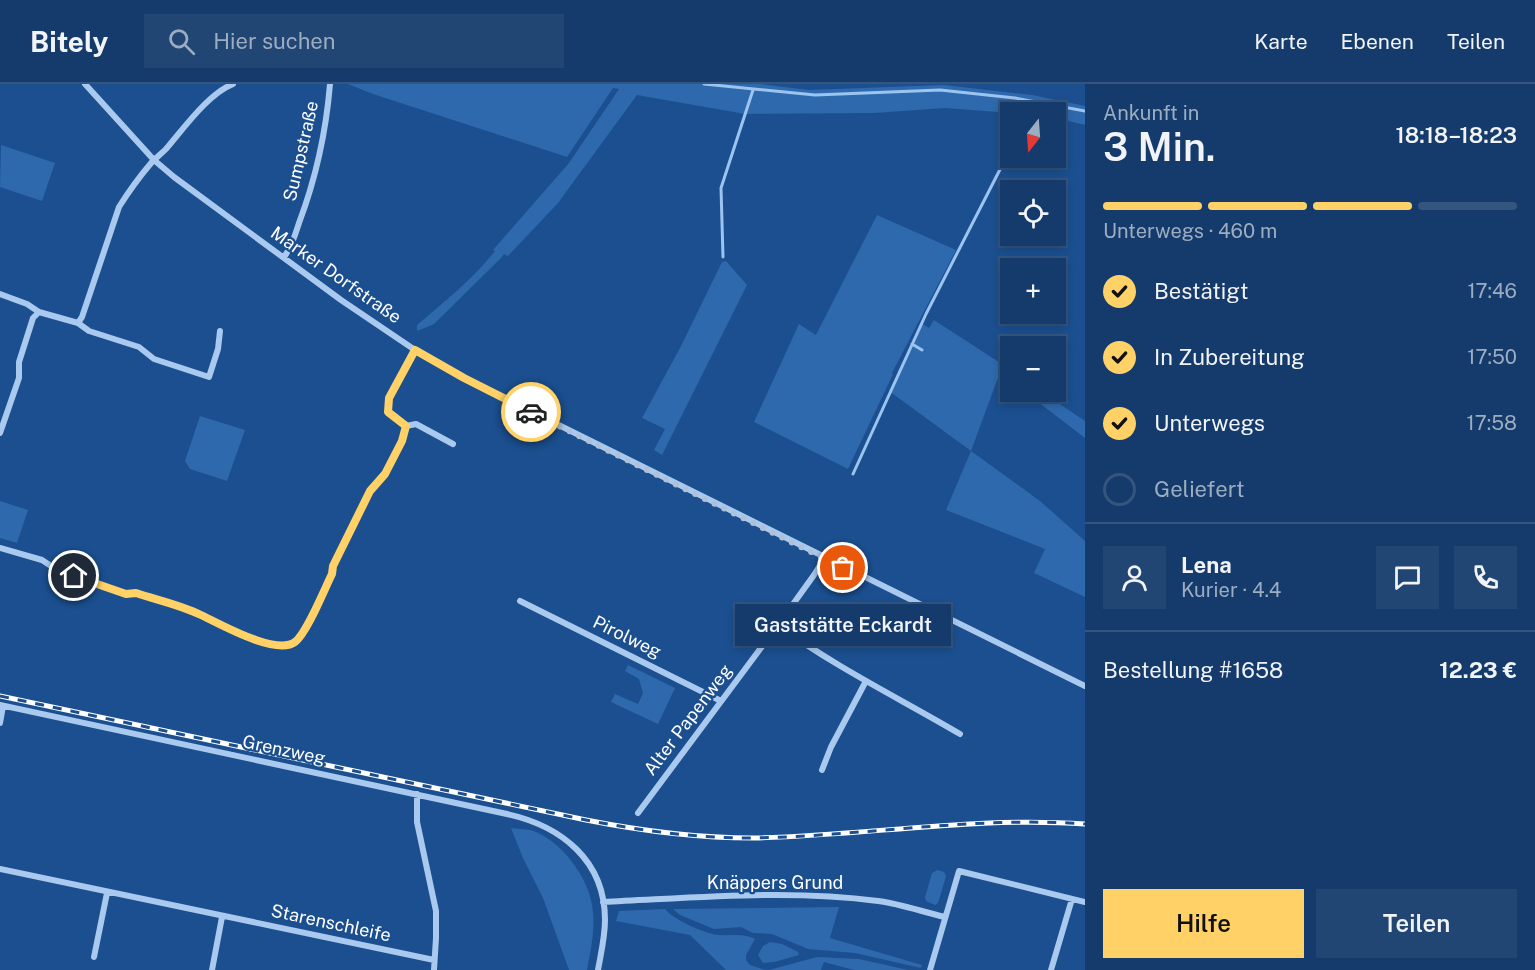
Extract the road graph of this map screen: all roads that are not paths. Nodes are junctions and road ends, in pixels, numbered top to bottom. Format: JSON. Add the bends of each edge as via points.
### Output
{"nodes":[{"id":1,"x":85,"y":84,"type":"edge"},
{"id":2,"x":233,"y":84,"type":"edge"},
{"id":3,"x":330,"y":84,"type":"edge"},
{"id":4,"x":154,"y":160,"type":"junction"},
{"id":5,"x":284,"y":256,"type":"junction"},
{"id":6,"x":0,"y":294,"type":"edge"},
{"id":7,"x":39,"y":312,"type":"junction"},
{"id":8,"x":78,"y":323,"type":"junction"},
{"id":9,"x":220,"y":332,"type":"dead end"},
{"id":10,"x":415,"y":350,"type":"junction"},
{"id":11,"x":406,"y":426,"type":"junction"},
{"id":12,"x":0,"y":433,"type":"edge"},
{"id":13,"x":453,"y":444,"type":"dead end"},
{"id":14,"x":0,"y":548,"type":"edge"},
{"id":15,"x":824,"y":558,"type":"junction"},
{"id":16,"x":520,"y":602,"type":"dead end"},
{"id":17,"x":778,"y":625,"type":"junction"},
{"id":18,"x":866,"y":681,"type":"junction"},
{"id":19,"x":1085,"y":686,"type":"edge"},
{"id":20,"x":721,"y":701,"type":"junction"},
{"id":21,"x":1,"y":705,"type":"edge"},
{"id":22,"x":0,"y":723,"type":"edge"},
{"id":23,"x":960,"y":734,"type":"dead end"},
{"id":24,"x":822,"y":770,"type":"dead end"},
{"id":25,"x":417,"y":794,"type":"junction"},
{"id":26,"x":638,"y":813,"type":"dead end"},
{"id":27,"x":0,"y":869,"type":"edge"},
{"id":28,"x":107,"y":893,"type":"junction"},
{"id":29,"x":1072,"y":898,"type":"junction"},
{"id":30,"x":603,"y":902,"type":"junction"},
{"id":31,"x":1085,"y":902,"type":"edge"},
{"id":32,"x":222,"y":916,"type":"junction"},
{"id":33,"x":945,"y":917,"type":"junction"},
{"id":34,"x":94,"y":957,"type":"dead end"},
{"id":35,"x":434,"y":960,"type":"junction"},
{"id":36,"x":212,"y":970,"type":"edge"},
{"id":37,"x":434,"y":970,"type":"edge"},
{"id":38,"x":598,"y":970,"type":"edge"},
{"id":39,"x":930,"y":970,"type":"edge"},
{"id":40,"x":1051,"y":970,"type":"edge"}],
"edges":[{"from":1,"to":4,"type":"street","name":"Marker Dorfstraße"},
{"from":2,"to":4,"type":"street","via":[[196,113]]},
{"from":3,"to":5,"type":"street","name":"Sumpstraße","via":[[315,173],[291,246]]},
{"from":4,"to":5,"type":"street","name":"Marker Dorfstraße"},
{"from":4,"to":8,"type":"street","via":[[120,207]]},
{"from":5,"to":10,"type":"street","name":"Marker Dorfstraße"},
{"from":6,"to":7,"type":"street"},
{"from":7,"to":8,"type":"street"},
{"from":7,"to":12,"type":"street","via":[[33,318],[19,362],[19,378]]},
{"from":8,"to":9,"type":"street","via":[[89,331],[139,347],[154,359],[209,377]]},
{"from":10,"to":11,"type":"street","via":[[387,406],[388,412]]},
{"from":10,"to":15,"type":"street","name":"Marker Dorfstraße"},
{"from":11,"to":13,"type":"street","via":[[416,424]]},
{"from":11,"to":14,"type":"street","via":[[402,441],[385,474],[370,491],[302,634],[289,645],[279,647],[201,615],[136,593],[126,594],[57,570],[42,560]]},
{"from":15,"to":17,"type":"street","name":"Alter Papenweg"},
{"from":15,"to":19,"type":"street","name":"Marker Dorfstraße"},
{"from":16,"to":20,"type":"street","name":"Pirolweg"},
{"from":17,"to":18,"type":"street"},
{"from":17,"to":20,"type":"street","name":"Alter Papenweg"},
{"from":18,"to":23,"type":"street"},
{"from":18,"to":24,"type":"street"},
{"from":20,"to":26,"type":"street","name":"Alter Papenweg"},
{"from":21,"to":22,"type":"street"},
{"from":21,"to":25,"type":"street","name":"Grenzweg"},
{"from":25,"to":30,"type":"street","name":"Grenzweg","via":[[521,817],[559,833],[587,860]]},
{"from":25,"to":35,"type":"street","via":[[417,822],[436,911]]},
{"from":27,"to":28,"type":"street","name":"Starenschleife"},
{"from":28,"to":32,"type":"street","name":"Starenschleife"},
{"from":28,"to":34,"type":"street"},
{"from":29,"to":31,"type":"street"},
{"from":29,"to":33,"type":"street","via":[[959,872]]},
{"from":29,"to":40,"type":"street"},
{"from":30,"to":33,"type":"street","name":"Knäppers Grund","via":[[819,896],[882,902]]},
{"from":30,"to":38,"type":"street","name":"Grenzweg","via":[[605,932]]},
{"from":32,"to":35,"type":"street","name":"Starenschleife"},
{"from":32,"to":36,"type":"street"},
{"from":33,"to":39,"type":"street"},
{"from":35,"to":37,"type":"street"}]}
